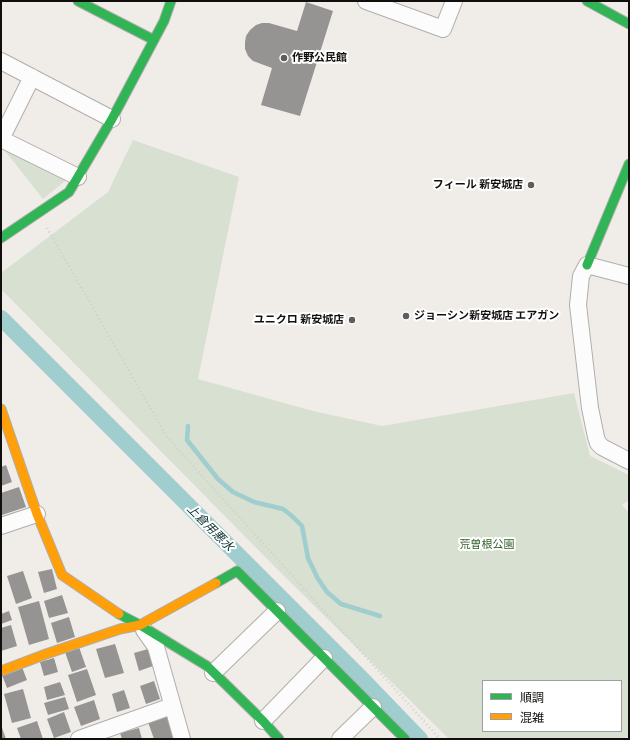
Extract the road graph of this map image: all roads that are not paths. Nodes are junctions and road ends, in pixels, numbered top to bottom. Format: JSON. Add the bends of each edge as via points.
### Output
{"nodes":[{"id":1,"x":78,"y":1,"type":"edge"},
{"id":2,"x":171,"y":1,"type":"edge"},
{"id":3,"x":366,"y":1,"type":"edge"},
{"id":4,"x":454,"y":1,"type":"edge"},
{"id":5,"x":587,"y":1,"type":"edge"},
{"id":6,"x":629,"y":24,"type":"edge"},
{"id":7,"x":154,"y":40,"type":"junction"},
{"id":8,"x":1,"y":61,"type":"edge"},
{"id":9,"x":32,"y":77,"type":"junction"},
{"id":10,"x":112,"y":119,"type":"junction"},
{"id":11,"x":629,"y":164,"type":"edge"},
{"id":12,"x":78,"y":177,"type":"junction"},
{"id":13,"x":3,"y":234,"type":"edge"},
{"id":14,"x":587,"y":265,"type":"junction"},
{"id":15,"x":629,"y":276,"type":"edge"},
{"id":16,"x":1,"y":409,"type":"edge"},
{"id":17,"x":629,"y":461,"type":"edge"},
{"id":18,"x":37,"y":514,"type":"junction"},
{"id":19,"x":1,"y":526,"type":"edge"},
{"id":20,"x":277,"y":611,"type":"junction"},
{"id":21,"x":140,"y":625,"type":"junction"},
{"id":22,"x":324,"y":658,"type":"junction"},
{"id":23,"x":1,"y":671,"type":"edge"},
{"id":24,"x":213,"y":673,"type":"junction"},
{"id":25,"x":172,"y":706,"type":"junction"},
{"id":26,"x":373,"y":707,"type":"junction"},
{"id":27,"x":262,"y":721,"type":"junction"},
{"id":28,"x":79,"y":739,"type":"edge"},
{"id":29,"x":182,"y":739,"type":"edge"},
{"id":30,"x":279,"y":739,"type":"edge"},
{"id":31,"x":340,"y":739,"type":"edge"},
{"id":32,"x":405,"y":739,"type":"edge"}],
"edges":[{"from":1,"to":7,"type":"street"},
{"from":2,"to":7,"type":"street"},
{"from":3,"to":4,"type":"street","via":[[444,29]]},
{"from":5,"to":6,"type":"street"},
{"from":7,"to":10,"type":"street"},
{"from":8,"to":9,"type":"street"},
{"from":9,"to":10,"type":"street"},
{"from":9,"to":12,"type":"street","via":[[1,139]]},
{"from":10,"to":12,"type":"street"},
{"from":11,"to":14,"type":"street"},
{"from":12,"to":13,"type":"street","via":[[69,192]]},
{"from":14,"to":15,"type":"street"},
{"from":14,"to":17,"type":"street","via":[[581,276],[578,305],[594,428],[602,448]]},
{"from":16,"to":18,"type":"street"},
{"from":18,"to":19,"type":"street"},
{"from":18,"to":21,"type":"street","via":[[62,575],[124,618]]},
{"from":20,"to":21,"type":"street","via":[[237,571]]},
{"from":20,"to":22,"type":"street"},
{"from":20,"to":24,"type":"street"},
{"from":21,"to":23,"type":"street","via":[[120,629]]},
{"from":21,"to":24,"type":"street","via":[[207,666]]},
{"from":21,"to":25,"type":"street","via":[[156,647]]},
{"from":22,"to":26,"type":"street"},
{"from":22,"to":27,"type":"street"},
{"from":24,"to":27,"type":"street"},
{"from":25,"to":28,"type":"street"},
{"from":25,"to":29,"type":"street"},
{"from":26,"to":31,"type":"street"},
{"from":26,"to":32,"type":"street"},
{"from":27,"to":30,"type":"street"}]}
